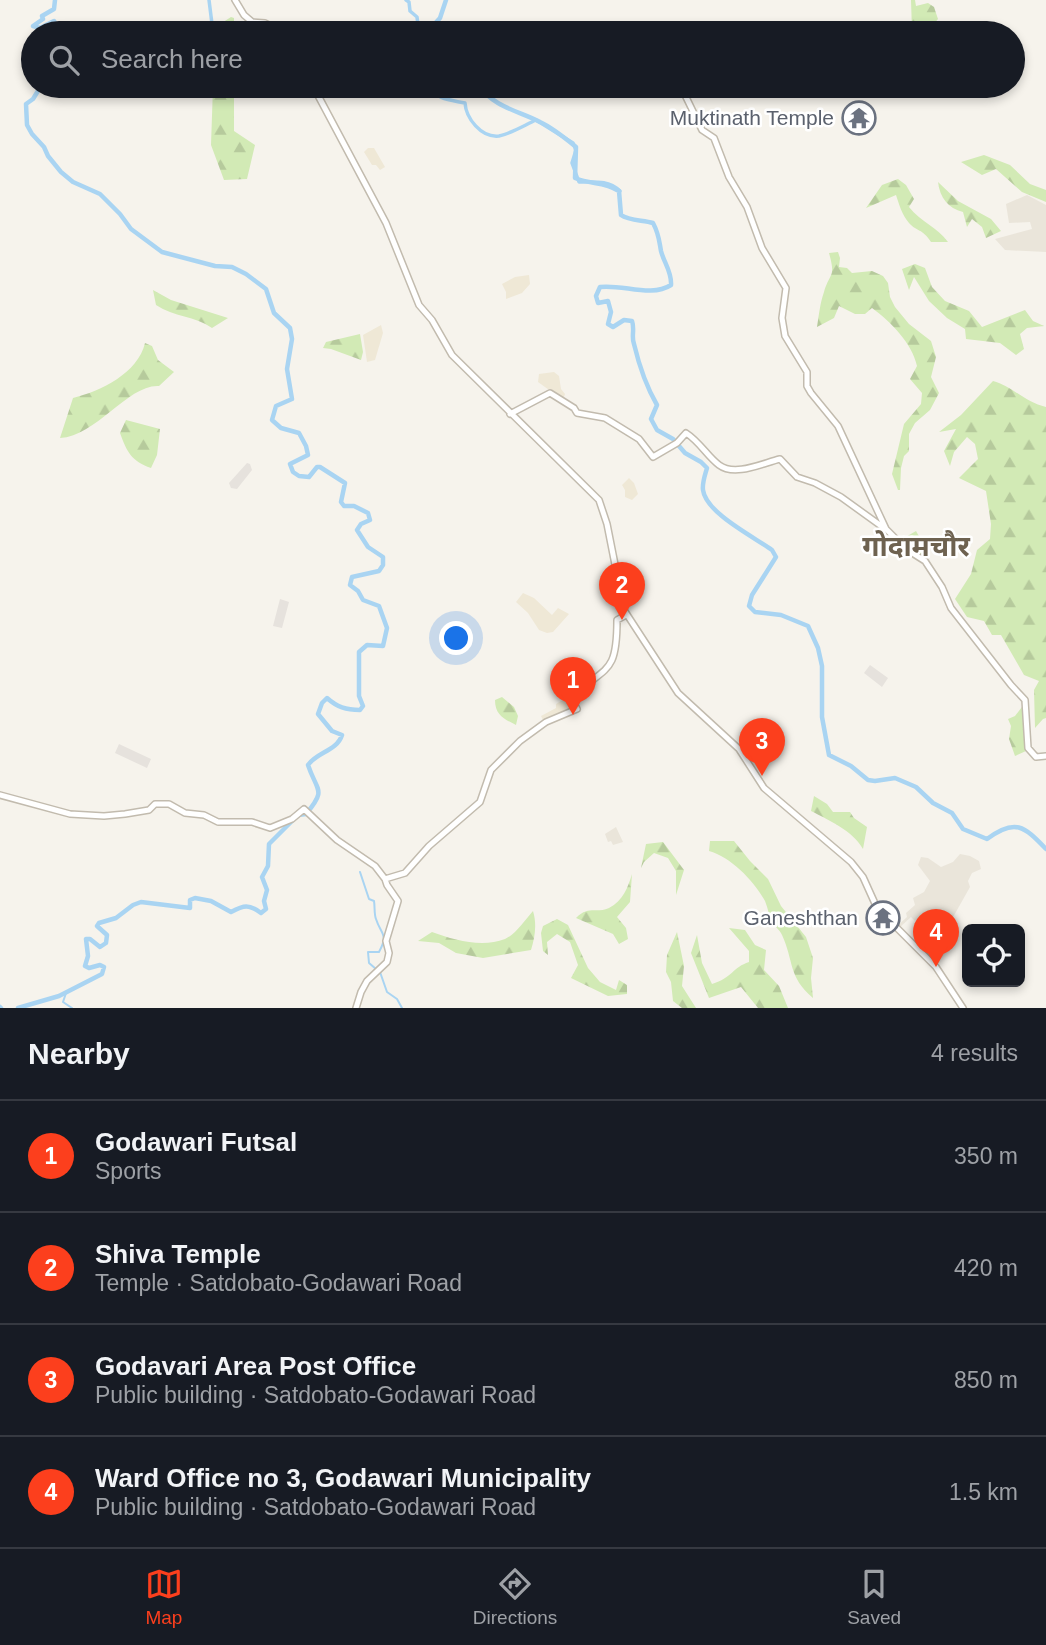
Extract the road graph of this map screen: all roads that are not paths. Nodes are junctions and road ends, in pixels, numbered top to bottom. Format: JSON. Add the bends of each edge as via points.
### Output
{"nodes":[{"id":1,"x":235,"y":0,"type":"edge"},
{"id":2,"x":252,"y":21,"type":"edge"},
{"id":3,"x":319,"y":98,"type":"edge"},
{"id":4,"x":686,"y":98,"type":"edge"},
{"id":5,"x":510,"y":414,"type":"junction"},
{"id":6,"x":886,"y":529,"type":"junction"},
{"id":7,"x":626,"y":615,"type":"junction"},
{"id":8,"x":1046,"y":756,"type":"edge"},
{"id":9,"x":0,"y":795,"type":"edge"},
{"id":10,"x":385,"y":879,"type":"junction"},
{"id":11,"x":356,"y":1008,"type":"edge"},
{"id":12,"x":963,"y":1008,"type":"edge"}],
"edges":[{"from":1,"to":2,"type":"street"},
{"from":3,"to":5,"type":"street","via":[[386,223],[419,304],[456,360]]},
{"from":4,"to":6,"type":"street","via":[[702,130],[714,138],[762,247],[786,288],[785,336],[807,372],[807,386],[838,426]]},
{"from":5,"to":6,"type":"street","via":[[550,393],[578,413],[606,418],[639,439],[653,457],[687,433],[729,470],[780,459],[797,477],[841,497]]},
{"from":5,"to":7,"type":"street","via":[[599,499]]},
{"from":6,"to":8,"type":"street","via":[[925,561],[951,608],[1024,697],[1028,748],[1036,757]]},
{"from":7,"to":10,"type":"street","via":[[617,620],[612,663],[571,698],[577,709],[547,722],[510,750],[491,770],[480,802],[405,873]]},
{"from":7,"to":12,"type":"street","via":[[678,693],[739,749],[764,788],[851,862],[877,908],[936,967]]},
{"from":9,"to":10,"type":"street","via":[[70,814],[104,816],[169,804],[218,822],[252,822],[270,828],[304,808]]},
{"from":10,"to":11,"type":"street","via":[[398,901],[386,941],[387,962],[360,992]]}]}
